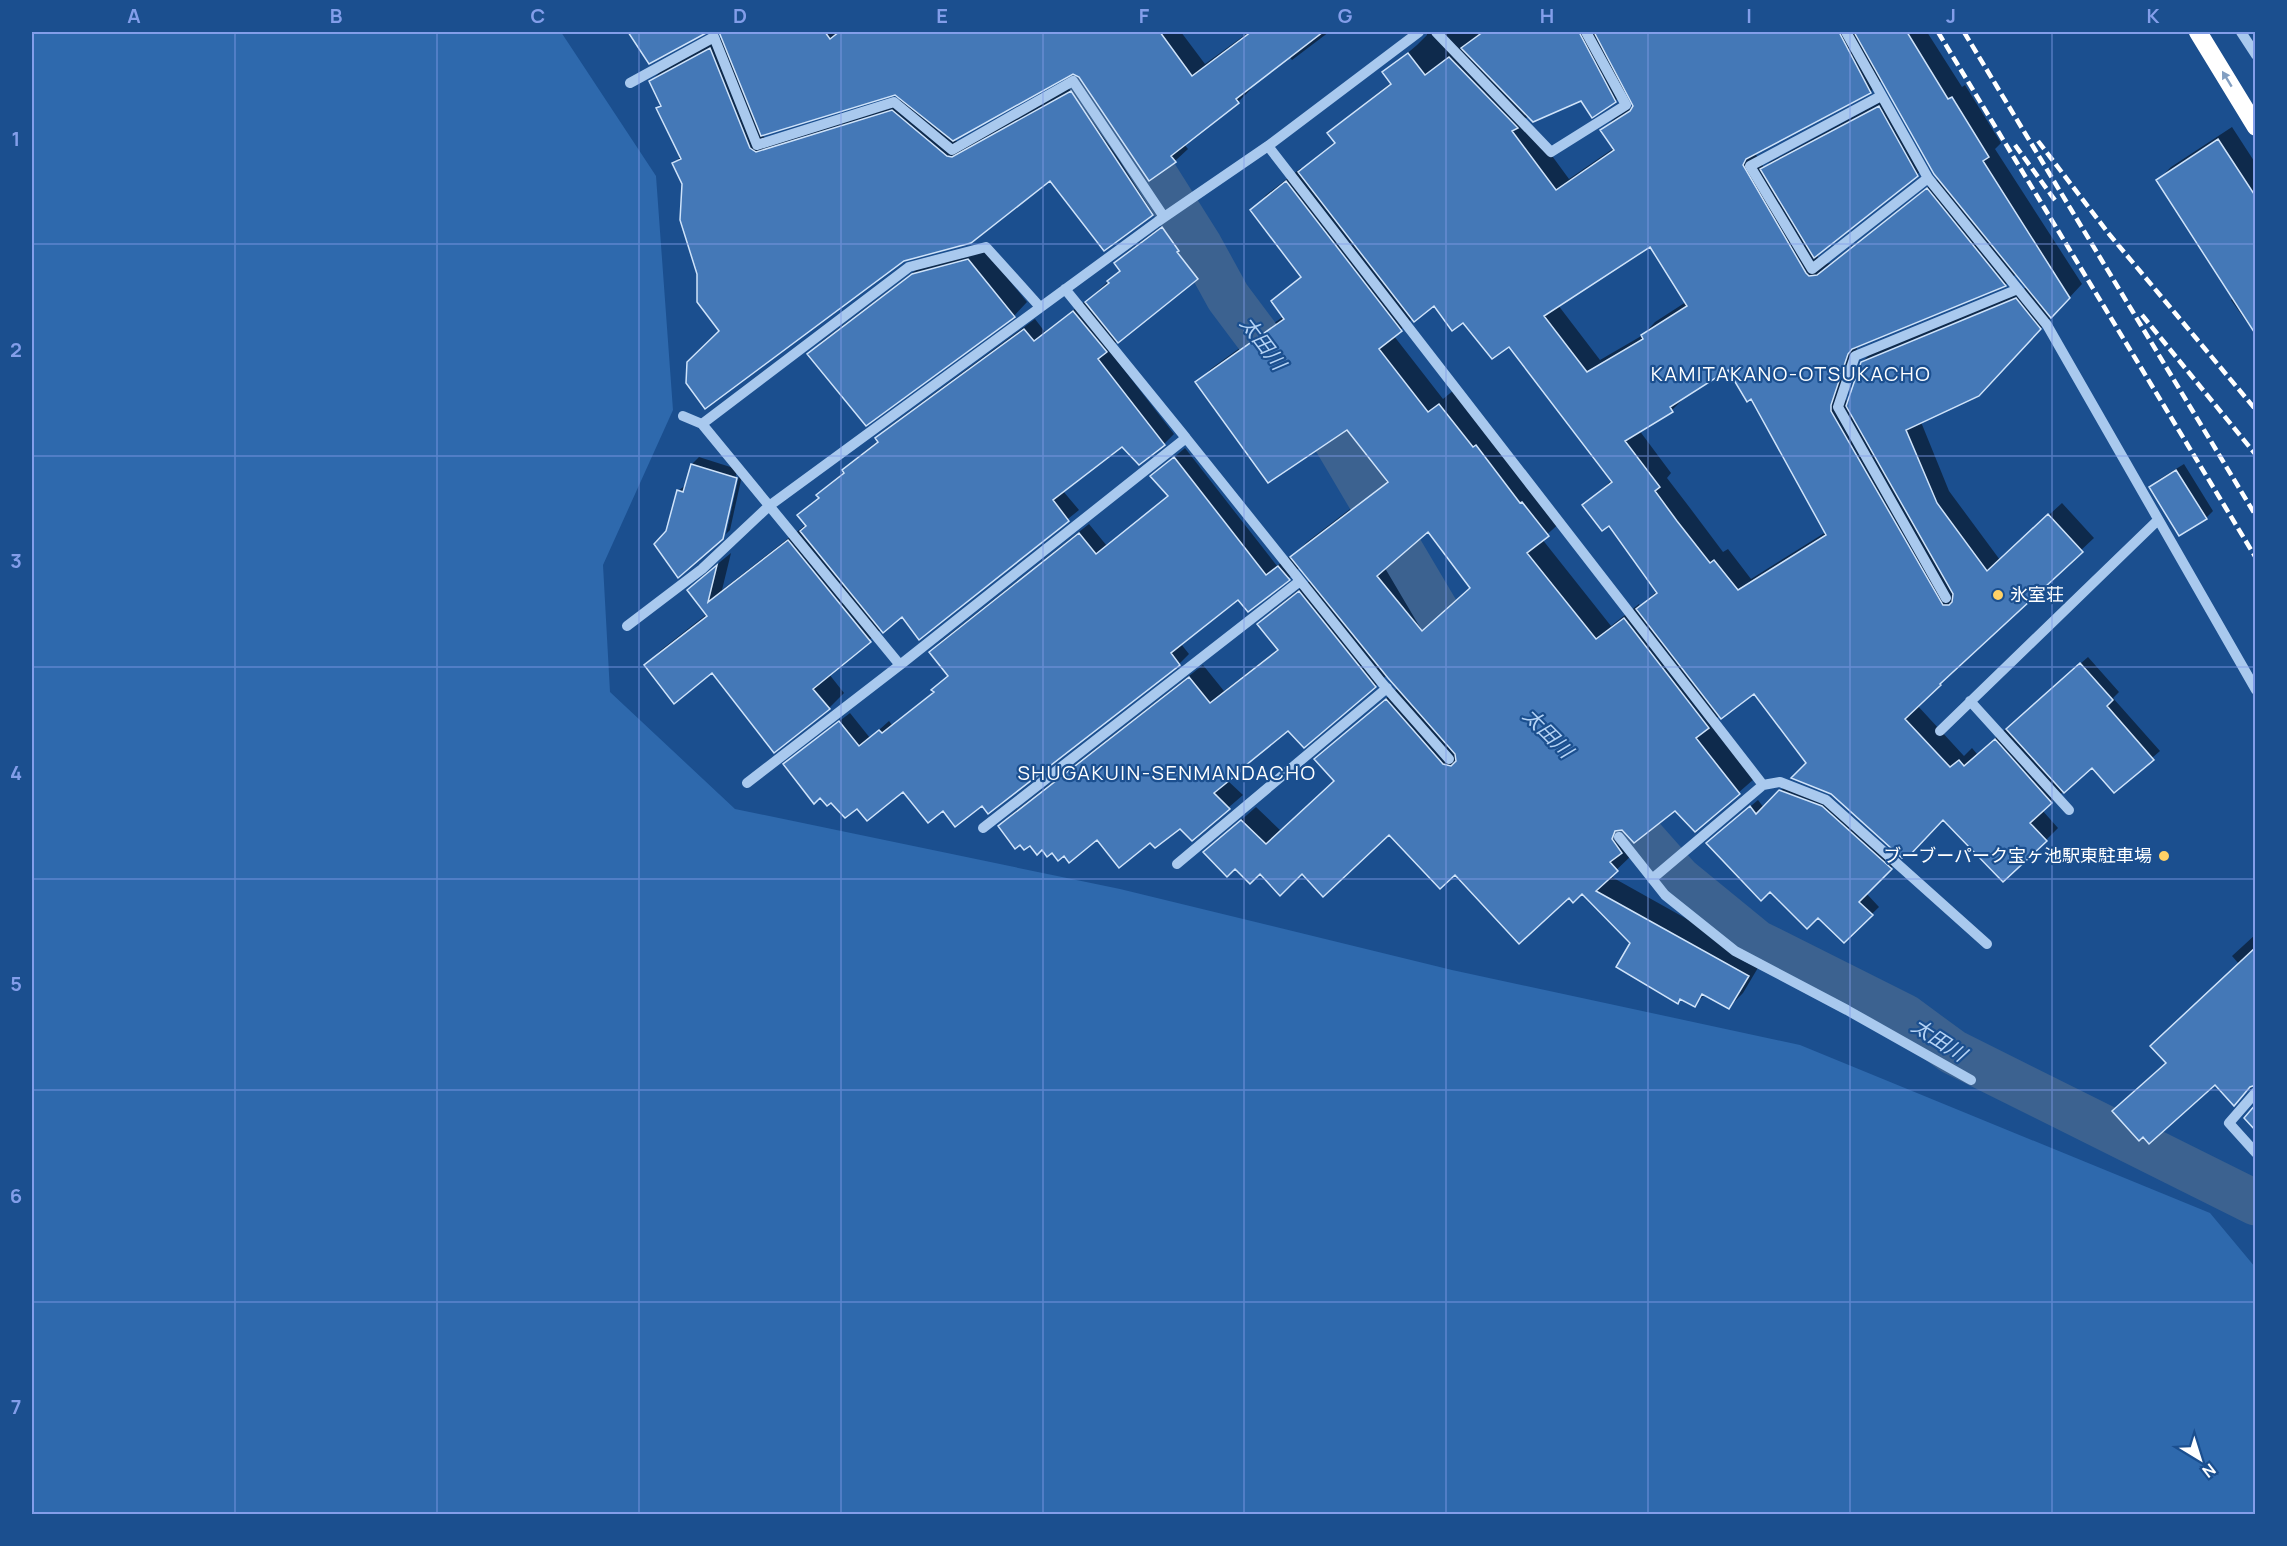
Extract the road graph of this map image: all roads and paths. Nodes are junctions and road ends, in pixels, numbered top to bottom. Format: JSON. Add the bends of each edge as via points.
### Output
{"nodes":[{"id":1,"x":1419,"y":32,"type":"edge"},
{"id":2,"x":1436,"y":32,"type":"edge"},
{"id":3,"x":1586,"y":32,"type":"edge"},
{"id":4,"x":1846,"y":32,"type":"edge"},
{"id":5,"x":2198,"y":32,"type":"edge"},
{"id":6,"x":2241,"y":32,"type":"edge"},
{"id":7,"x":2256,"y":55,"type":"edge"},
{"id":8,"x":630,"y":83,"type":"dead end"},
{"id":9,"x":1881,"y":96,"type":"junction"},
{"id":10,"x":2256,"y":127,"type":"edge"},
{"id":11,"x":1268,"y":146,"type":"junction"},
{"id":12,"x":1928,"y":178,"type":"junction"},
{"id":13,"x":1164,"y":217,"type":"junction"},
{"id":14,"x":2018,"y":289,"type":"junction"},
{"id":15,"x":1065,"y":290,"type":"junction"},
{"id":16,"x":1040,"y":307,"type":"junction"},
{"id":17,"x":682,"y":416,"type":"dead end"},
{"id":18,"x":702,"y":423,"type":"junction"},
{"id":19,"x":1186,"y":438,"type":"junction"},
{"id":20,"x":769,"y":506,"type":"junction"},
{"id":21,"x":2158,"y":520,"type":"junction"},
{"id":22,"x":1300,"y":581,"type":"junction"},
{"id":23,"x":1946,"y":598,"type":"dead end"},
{"id":24,"x":627,"y":626,"type":"dead end"},
{"id":25,"x":900,"y":665,"type":"junction"},
{"id":26,"x":1387,"y":688,"type":"junction"},
{"id":27,"x":2256,"y":690,"type":"edge"},
{"id":28,"x":1970,"y":701,"type":"junction"},
{"id":29,"x":1940,"y":731,"type":"dead end"},
{"id":30,"x":1449,"y":759,"type":"dead end"},
{"id":31,"x":747,"y":783,"type":"dead end"},
{"id":32,"x":1763,"y":785,"type":"junction"},
{"id":33,"x":2069,"y":810,"type":"dead end"},
{"id":34,"x":983,"y":828,"type":"dead end"},
{"id":35,"x":1619,"y":837,"type":"dead end"},
{"id":36,"x":1177,"y":864,"type":"dead end"},
{"id":37,"x":1652,"y":879,"type":"junction"},
{"id":38,"x":1987,"y":944,"type":"dead end"},
{"id":39,"x":1971,"y":1080,"type":"dead end"},
{"id":40,"x":2256,"y":1092,"type":"edge"},
{"id":41,"x":2256,"y":1153,"type":"edge"}],
"edges":[{"from":1,"to":11,"type":"street"},
{"from":2,"to":3,"type":"street","via":[[1551,152],[1626,105]]},
{"from":4,"to":9,"type":"street"},
{"from":10,"to":5,"type":"highway","one_way":true},
{"from":6,"to":7,"type":"street"},
{"from":8,"to":13,"type":"street","via":[[714,37],[757,145],[894,102],[952,150],[1073,81]]},
{"from":9,"to":12,"type":"street"},
{"from":9,"to":12,"type":"street","via":[[1750,166],[1812,268]]},
{"from":11,"to":13,"type":"street"},
{"from":11,"to":32,"type":"street"},
{"from":12,"to":14,"type":"street"},
{"from":13,"to":15,"type":"street"},
{"from":14,"to":21,"type":"street","via":[[2047,326]]},
{"from":14,"to":23,"type":"street","via":[[1855,356],[1838,407]]},
{"from":15,"to":16,"type":"street"},
{"from":15,"to":19,"type":"street"},
{"from":16,"to":18,"type":"street","via":[[986,247],[909,267]]},
{"from":16,"to":20,"type":"street"},
{"from":17,"to":18,"type":"street"},
{"from":18,"to":20,"type":"street"},
{"from":19,"to":22,"type":"street"},
{"from":19,"to":25,"type":"street"},
{"from":20,"to":24,"type":"street","via":[[702,569]]},
{"from":20,"to":25,"type":"street"},
{"from":21,"to":27,"type":"street"},
{"from":21,"to":28,"type":"street"},
{"from":22,"to":26,"type":"street"},
{"from":22,"to":34,"type":"street"},
{"from":25,"to":31,"type":"street"},
{"from":26,"to":30,"type":"street"},
{"from":26,"to":36,"type":"street"},
{"from":28,"to":29,"type":"street"},
{"from":28,"to":33,"type":"street"},
{"from":32,"to":37,"type":"street"},
{"from":32,"to":38,"type":"street","via":[[1780,782],[1826,800]]},
{"from":35,"to":37,"type":"street"},
{"from":37,"to":39,"type":"street","via":[[1665,895],[1735,951]]},
{"from":40,"to":41,"type":"street","via":[[2229,1123]]}]}
